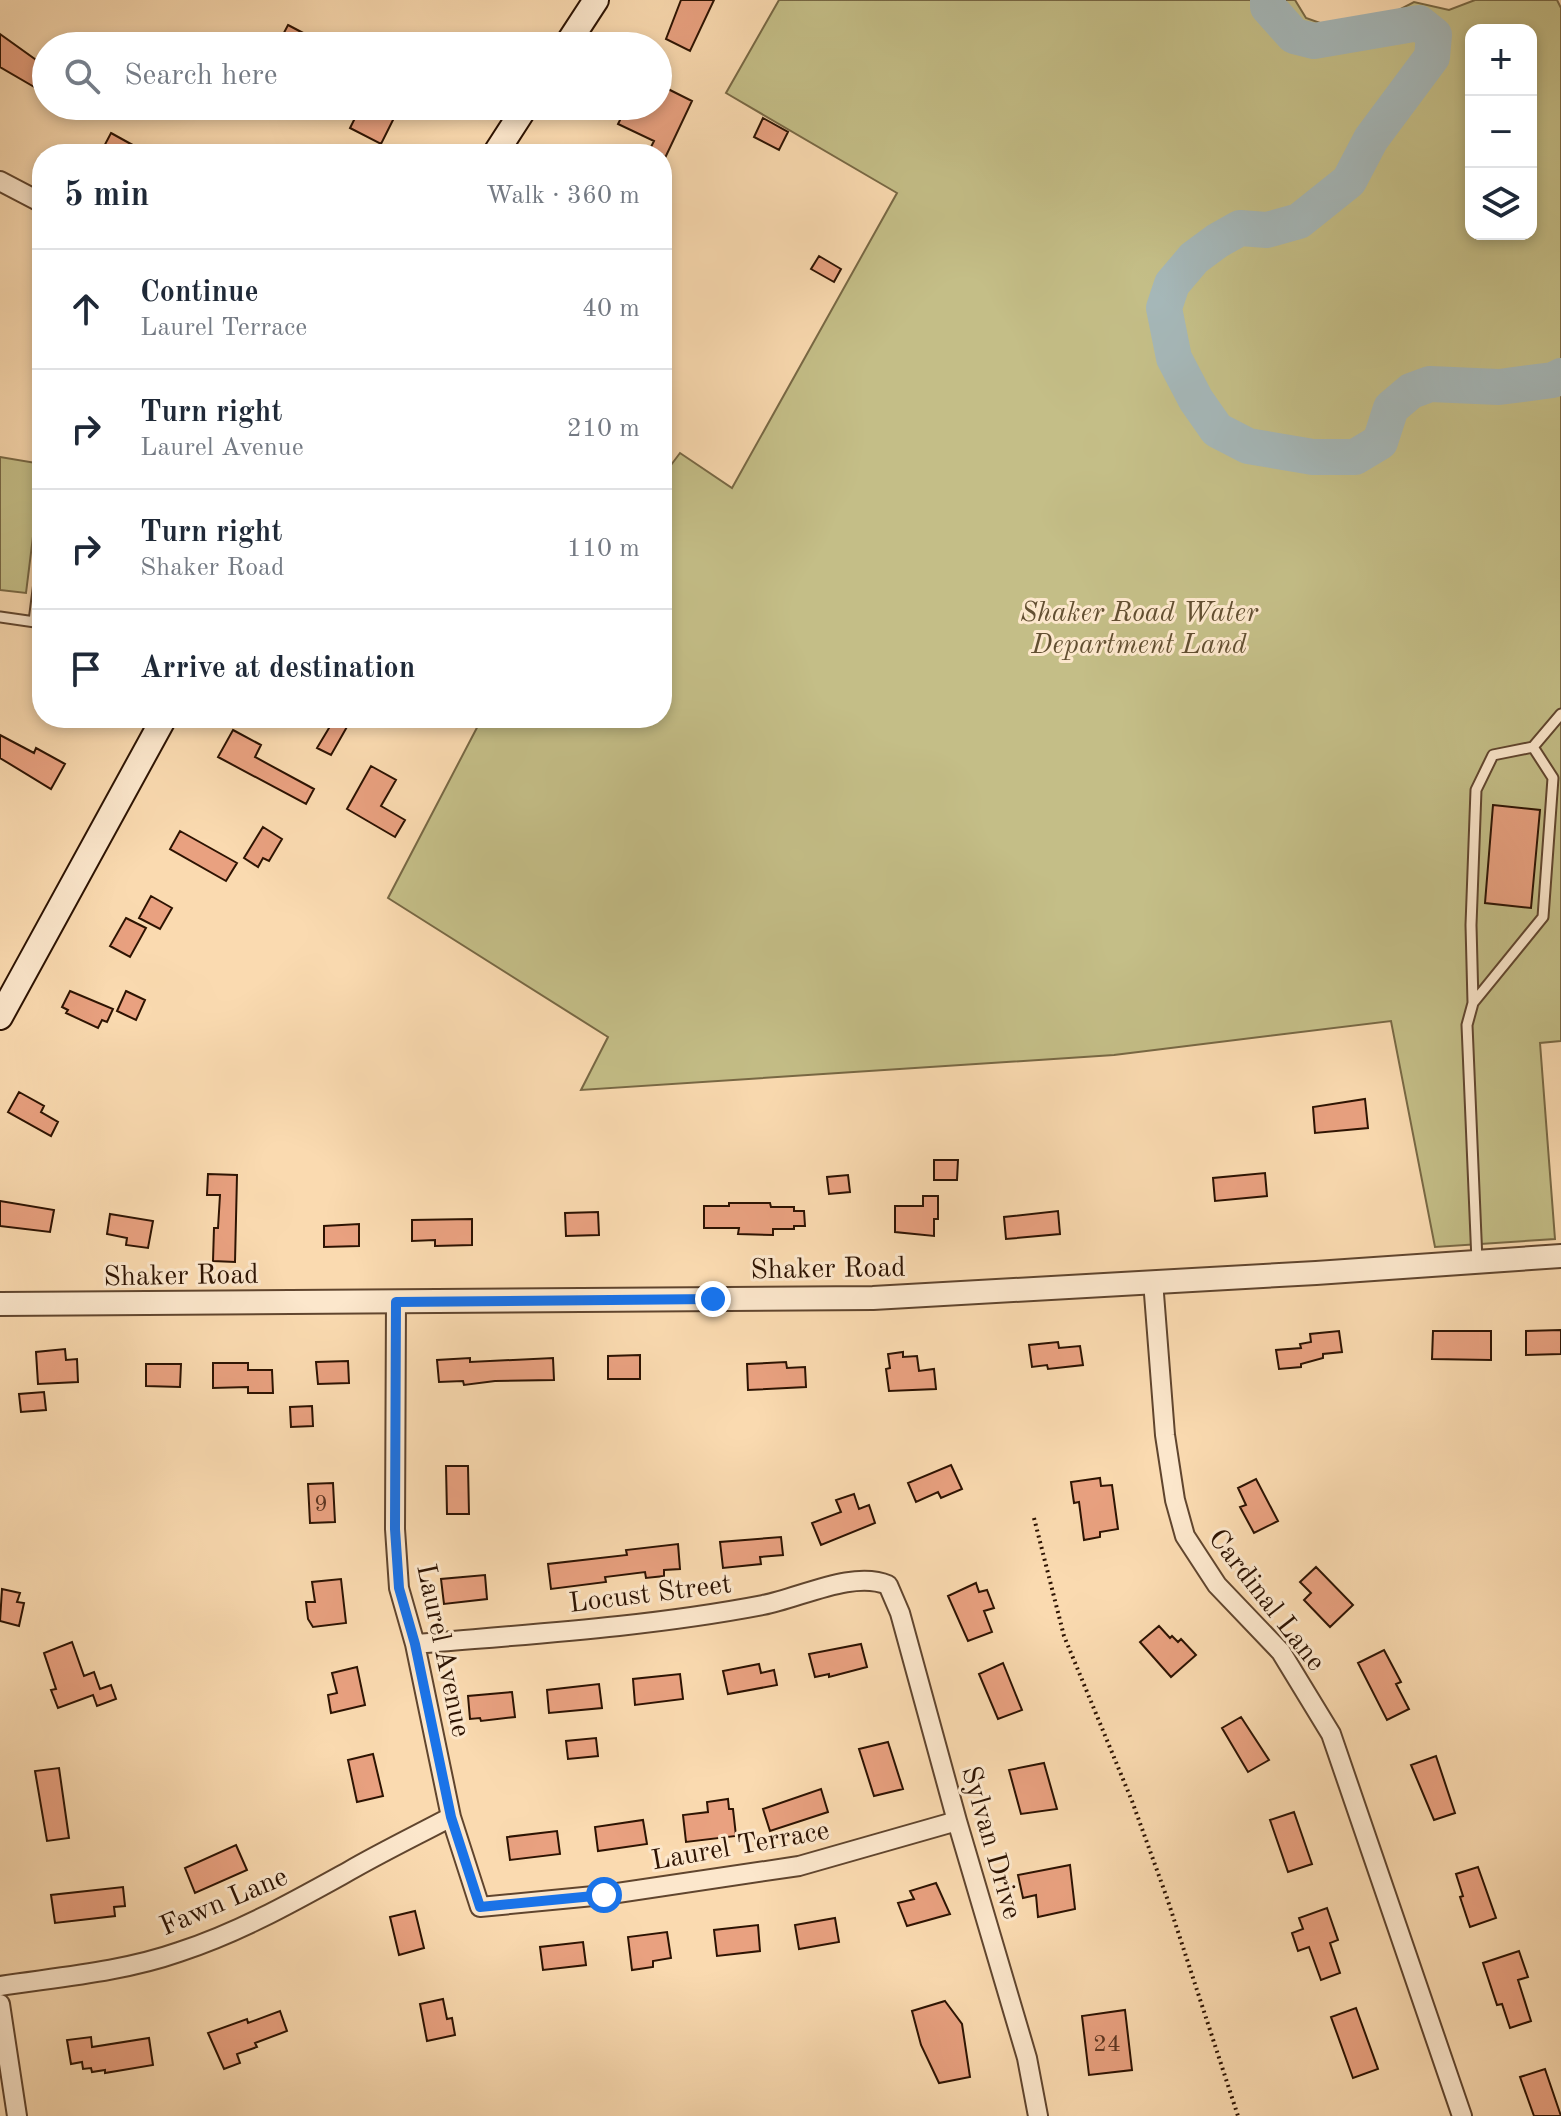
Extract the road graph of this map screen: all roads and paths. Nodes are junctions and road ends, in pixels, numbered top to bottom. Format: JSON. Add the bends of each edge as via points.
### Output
{"nodes":[{"id":1,"x":596,"y":0,"type":"edge"},
{"id":2,"x":575,"y":32,"type":"edge"},
{"id":3,"x":517,"y":120,"type":"edge"},
{"id":4,"x":501,"y":144,"type":"edge"},
{"id":5,"x":0,"y":181,"type":"edge"},
{"id":6,"x":32,"y":198,"type":"edge"},
{"id":7,"x":0,"y":617,"type":"edge"},
{"id":8,"x":32,"y":621,"type":"edge"},
{"id":9,"x":1561,"y":714,"type":"edge"},
{"id":10,"x":159,"y":728,"type":"edge"},
{"id":11,"x":1533,"y":747,"type":"junction"},
{"id":12,"x":1473,"y":1003,"type":"junction"},
{"id":13,"x":0,"y":1017,"type":"edge"},
{"id":14,"x":1561,"y":1256,"type":"edge"},
{"id":15,"x":1477,"y":1261,"type":"junction"},
{"id":16,"x":1153,"y":1281,"type":"junction"},
{"id":17,"x":396,"y":1302,"type":"junction"},
{"id":18,"x":0,"y":1304,"type":"edge"},
{"id":19,"x":1034,"y":1518,"type":"dead end"},
{"id":20,"x":888,"y":1585,"type":"joint"},
{"id":21,"x":415,"y":1644,"type":"junction"},
{"id":22,"x":451,"y":1817,"type":"junction"},
{"id":23,"x":957,"y":1821,"type":"junction"},
{"id":24,"x":480,"y":1907,"type":"joint"},
{"id":25,"x":0,"y":1986,"type":"edge"},
{"id":26,"x":0,"y":2004,"type":"edge"},
{"id":27,"x":17,"y":2116,"type":"edge"},
{"id":28,"x":1038,"y":2116,"type":"edge"},
{"id":29,"x":1238,"y":2116,"type":"edge"},
{"id":30,"x":1462,"y":2116,"type":"edge"}],
"edges":[{"from":1,"to":2,"type":"main road"},
{"from":3,"to":4,"type":"main road"},
{"from":5,"to":6,"type":"street"},
{"from":7,"to":8,"type":"lane"},
{"from":9,"to":11,"type":"lane"},
{"from":10,"to":13,"type":"main road"},
{"from":11,"to":12,"type":"lane","via":[[1553,778],[1543,917]]},
{"from":11,"to":12,"type":"lane","via":[[1493,755],[1476,790]]},
{"from":12,"to":15,"type":"lane","via":[[1467,1025]]},
{"from":14,"to":15,"type":"street","name":"Shaker Road"},
{"from":15,"to":16,"type":"street","name":"Shaker Road"},
{"from":16,"to":17,"type":"street","name":"Shaker Road","via":[[873,1298]]},
{"from":16,"to":30,"type":"street","name":"Cardinal Lane","via":[[1165,1435],[1185,1536],[1217,1585],[1281,1652],[1331,1734]]},
{"from":17,"to":18,"type":"street","name":"Shaker Road"},
{"from":17,"to":21,"type":"street","name":"Laurel Avenue","via":[[395,1529],[399,1588]]},
{"from":19,"to":29,"type":"path","via":[[1064,1636],[1167,1898]]},
{"from":20,"to":21,"type":"street","name":"Locust Street","via":[[853,1581],[764,1605],[671,1620]]},
{"from":20,"to":23,"type":"street","name":"Sylvan Drive"},
{"from":21,"to":22,"type":"street","name":"Laurel Avenue"},
{"from":22,"to":24,"type":"street","name":"Laurel Avenue"},
{"from":22,"to":25,"type":"street","name":"Fawn Lane","via":[[291,1905],[176,1954]]},
{"from":23,"to":24,"type":"street","name":"Laurel Terrace","via":[[799,1866]]},
{"from":23,"to":28,"type":"street","name":"Sylvan Drive","via":[[1027,2058]]},
{"from":26,"to":27,"type":"street"}]}
